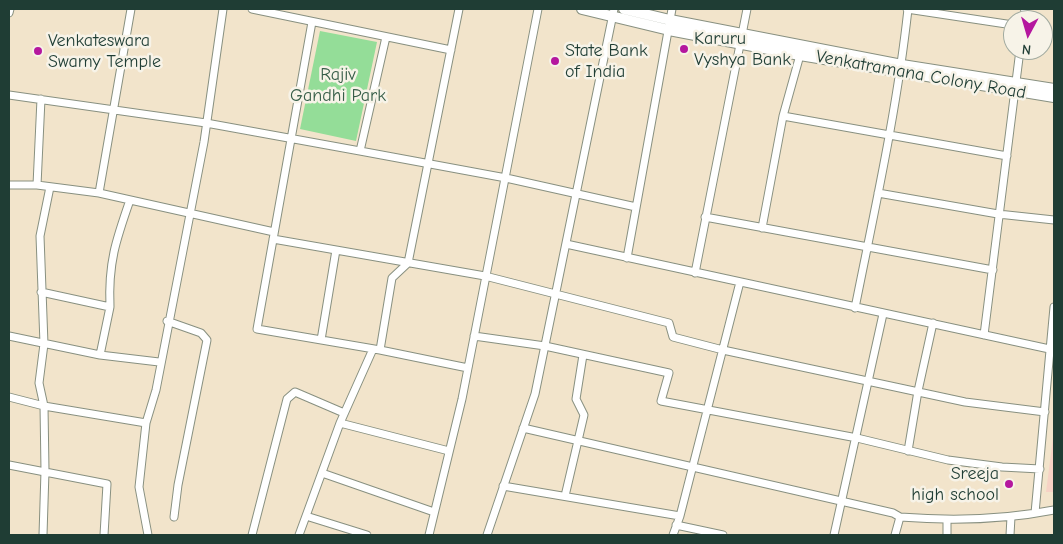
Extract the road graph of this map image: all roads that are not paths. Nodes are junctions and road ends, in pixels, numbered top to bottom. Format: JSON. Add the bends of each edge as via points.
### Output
{"nodes":[{"id":1,"x":10,"y":9,"type":"edge"},
{"id":2,"x":131,"y":9,"type":"edge"},
{"id":3,"x":223,"y":9,"type":"edge"},
{"id":4,"x":252,"y":9,"type":"edge"},
{"id":5,"x":458,"y":9,"type":"edge"},
{"id":6,"x":538,"y":9,"type":"edge"},
{"id":7,"x":582,"y":9,"type":"edge"},
{"id":8,"x":624,"y":9,"type":"edge"},
{"id":9,"x":672,"y":9,"type":"edge"},
{"id":10,"x":747,"y":9,"type":"edge"},
{"id":11,"x":614,"y":12,"type":"edge"},
{"id":12,"x":9,"y":13,"type":"edge"},
{"id":13,"x":312,"y":22,"type":"junction"},
{"id":14,"x":1003,"y":23,"type":"edge"},
{"id":15,"x":670,"y":25,"type":"junction"},
{"id":16,"x":386,"y":37,"type":"junction"},
{"id":17,"x":741,"y":39,"type":"junction"},
{"id":18,"x":451,"y":50,"type":"junction"},
{"id":19,"x":800,"y":55,"type":"junction"},
{"id":20,"x":1019,"y":60,"type":"edge"},
{"id":21,"x":901,"y":68,"type":"junction"},
{"id":22,"x":1015,"y":88,"type":"junction"},
{"id":23,"x":1054,"y":89,"type":"edge"},
{"id":24,"x":9,"y":95,"type":"edge"},
{"id":25,"x":1054,"y":97,"type":"edge"},
{"id":26,"x":41,"y":99,"type":"junction"},
{"id":27,"x":113,"y":111,"type":"junction"},
{"id":28,"x":783,"y":116,"type":"junction"},
{"id":29,"x":206,"y":123,"type":"junction"},
{"id":30,"x":890,"y":136,"type":"junction"},
{"id":31,"x":291,"y":138,"type":"junction"},
{"id":32,"x":360,"y":151,"type":"junction"},
{"id":33,"x":1007,"y":156,"type":"junction"},
{"id":34,"x":428,"y":162,"type":"junction"},
{"id":35,"x":506,"y":178,"type":"junction"},
{"id":36,"x":9,"y":185,"type":"edge"},
{"id":37,"x":37,"y":185,"type":"junction"},
{"id":38,"x":50,"y":187,"type":"junction"},
{"id":39,"x":99,"y":193,"type":"junction"},
{"id":40,"x":576,"y":193,"type":"junction"},
{"id":41,"x":878,"y":193,"type":"junction"},
{"id":42,"x":130,"y":200,"type":"junction"},
{"id":43,"x":636,"y":207,"type":"junction"},
{"id":44,"x":189,"y":214,"type":"junction"},
{"id":45,"x":998,"y":214,"type":"junction"},
{"id":46,"x":705,"y":217,"type":"junction"},
{"id":47,"x":1054,"y":220,"type":"edge"},
{"id":48,"x":762,"y":228,"type":"junction"},
{"id":49,"x":274,"y":236,"type":"junction"},
{"id":50,"x":566,"y":244,"type":"junction"},
{"id":51,"x":867,"y":247,"type":"junction"},
{"id":52,"x":336,"y":250,"type":"junction"},
{"id":53,"x":627,"y":258,"type":"junction"},
{"id":54,"x":408,"y":263,"type":"junction"},
{"id":55,"x":993,"y":270,"type":"junction"},
{"id":56,"x":695,"y":272,"type":"junction"},
{"id":57,"x":485,"y":276,"type":"junction"},
{"id":58,"x":740,"y":282,"type":"junction"},
{"id":59,"x":41,"y":292,"type":"junction"},
{"id":60,"x":556,"y":294,"type":"junction"},
{"id":61,"x":110,"y":307,"type":"junction"},
{"id":62,"x":1054,"y":307,"type":"edge"},
{"id":63,"x":855,"y":308,"type":"junction"},
{"id":64,"x":883,"y":314,"type":"junction"},
{"id":65,"x":167,"y":322,"type":"junction"},
{"id":66,"x":934,"y":323,"type":"junction"},
{"id":67,"x":984,"y":335,"type":"junction"},
{"id":68,"x":9,"y":336,"type":"edge"},
{"id":69,"x":474,"y":336,"type":"junction"},
{"id":70,"x":321,"y":340,"type":"junction"},
{"id":71,"x":44,"y":344,"type":"junction"},
{"id":72,"x":545,"y":346,"type":"junction"},
{"id":73,"x":1052,"y":349,"type":"edge"},
{"id":74,"x":377,"y":350,"type":"junction"},
{"id":75,"x":723,"y":350,"type":"junction"},
{"id":76,"x":100,"y":355,"type":"junction"},
{"id":77,"x":583,"y":355,"type":"junction"},
{"id":78,"x":160,"y":362,"type":"junction"},
{"id":79,"x":468,"y":368,"type":"junction"},
{"id":80,"x":869,"y":380,"type":"junction"},
{"id":81,"x":918,"y":391,"type":"junction"},
{"id":82,"x":9,"y":397,"type":"edge"},
{"id":83,"x":44,"y":406,"type":"junction"},
{"id":84,"x":708,"y":410,"type":"junction"},
{"id":85,"x":1045,"y":412,"type":"junction"},
{"id":86,"x":344,"y":413,"type":"junction"},
{"id":87,"x":146,"y":423,"type":"junction"},
{"id":88,"x":340,"y":423,"type":"junction"},
{"id":89,"x":523,"y":428,"type":"junction"},
{"id":90,"x":857,"y":438,"type":"junction"},
{"id":91,"x":578,"y":441,"type":"junction"},
{"id":92,"x":908,"y":451,"type":"junction"},
{"id":93,"x":449,"y":452,"type":"junction"},
{"id":94,"x":9,"y":465,"type":"edge"},
{"id":95,"x":693,"y":468,"type":"junction"},
{"id":96,"x":1040,"y":469,"type":"junction"},
{"id":97,"x":45,"y":471,"type":"junction"},
{"id":98,"x":322,"y":473,"type":"junction"},
{"id":99,"x":503,"y":486,"type":"junction"},
{"id":100,"x":565,"y":496,"type":"junction"},
{"id":101,"x":842,"y":503,"type":"junction"},
{"id":102,"x":1054,"y":510,"type":"edge"},
{"id":103,"x":434,"y":512,"type":"junction"},
{"id":104,"x":1036,"y":513,"type":"junction"},
{"id":105,"x":306,"y":516,"type":"junction"},
{"id":106,"x":680,"y":516,"type":"junction"},
{"id":107,"x":174,"y":517,"type":"dead end"},
{"id":108,"x":900,"y":517,"type":"junction"},
{"id":109,"x":1011,"y":517,"type":"junction"},
{"id":110,"x":947,"y":521,"type":"junction"},
{"id":111,"x":676,"y":525,"type":"junction"},
{"id":112,"x":43,"y":535,"type":"edge"},
{"id":113,"x":104,"y":535,"type":"edge"},
{"id":114,"x":148,"y":535,"type":"edge"},
{"id":115,"x":252,"y":535,"type":"edge"},
{"id":116,"x":299,"y":535,"type":"edge"},
{"id":117,"x":367,"y":535,"type":"edge"},
{"id":118,"x":429,"y":535,"type":"edge"},
{"id":119,"x":487,"y":535,"type":"edge"},
{"id":120,"x":673,"y":535,"type":"edge"},
{"id":121,"x":723,"y":535,"type":"edge"},
{"id":122,"x":834,"y":535,"type":"edge"},
{"id":123,"x":895,"y":535,"type":"edge"},
{"id":124,"x":947,"y":535,"type":"edge"},
{"id":125,"x":1010,"y":535,"type":"edge"}],
"edges":[{"from":1,"to":12,"type":"street"},
{"from":2,"to":27,"type":"street"},
{"from":3,"to":29,"type":"street"},
{"from":4,"to":13,"type":"street"},
{"from":5,"to":18,"type":"street"},
{"from":6,"to":35,"type":"street"},
{"from":7,"to":11,"type":"main road","name":"Venkatramana Colony Road"},
{"from":8,"to":15,"type":"main road"},
{"from":9,"to":15,"type":"street"},
{"from":10,"to":17,"type":"street"},
{"from":11,"to":15,"type":"main road","name":"Venkatramana Colony Road"},
{"from":11,"to":40,"type":"street"},
{"from":13,"to":16,"type":"street"},
{"from":13,"to":31,"type":"street"},
{"from":14,"to":21,"type":"street","via":[[908,9]]},
{"from":15,"to":17,"type":"main road","name":"Venkatramana Colony Road"},
{"from":15,"to":43,"type":"street"},
{"from":16,"to":18,"type":"street"},
{"from":16,"to":32,"type":"street"},
{"from":17,"to":19,"type":"main road","name":"Venkatramana Colony Road"},
{"from":17,"to":21,"type":"main road"},
{"from":17,"to":46,"type":"street"},
{"from":18,"to":34,"type":"street"},
{"from":19,"to":21,"type":"main road","name":"Venkatramana Colony Road"},
{"from":19,"to":28,"type":"street"},
{"from":20,"to":22,"type":"street"},
{"from":21,"to":22,"type":"main road","name":"Venkatramana Colony Road"},
{"from":21,"to":30,"type":"street"},
{"from":22,"to":23,"type":"main road"},
{"from":22,"to":25,"type":"main road","name":"Venkatramana Colony Road"},
{"from":22,"to":33,"type":"street"},
{"from":24,"to":26,"type":"street"},
{"from":26,"to":27,"type":"street"},
{"from":26,"to":37,"type":"street"},
{"from":27,"to":29,"type":"street"},
{"from":27,"to":39,"type":"street"},
{"from":28,"to":30,"type":"street"},
{"from":28,"to":48,"type":"street"},
{"from":29,"to":31,"type":"street"},
{"from":29,"to":44,"type":"street"},
{"from":30,"to":33,"type":"street"},
{"from":30,"to":41,"type":"street"},
{"from":31,"to":32,"type":"street"},
{"from":31,"to":49,"type":"street"},
{"from":32,"to":34,"type":"street"},
{"from":33,"to":45,"type":"street"},
{"from":34,"to":35,"type":"street"},
{"from":34,"to":54,"type":"street"},
{"from":35,"to":40,"type":"street"},
{"from":35,"to":57,"type":"street"},
{"from":36,"to":37,"type":"street"},
{"from":37,"to":38,"type":"street"},
{"from":38,"to":39,"type":"street"},
{"from":38,"to":59,"type":"street","via":[[40,236]]},
{"from":39,"to":42,"type":"street"},
{"from":40,"to":43,"type":"street"},
{"from":40,"to":50,"type":"street"},
{"from":41,"to":45,"type":"street"},
{"from":41,"to":51,"type":"street"},
{"from":42,"to":44,"type":"street"},
{"from":42,"to":61,"type":"street","via":[[113,246],[108,277]]},
{"from":43,"to":53,"type":"street"},
{"from":44,"to":49,"type":"street"},
{"from":44,"to":65,"type":"street"},
{"from":45,"to":47,"type":"street"},
{"from":45,"to":55,"type":"street"},
{"from":46,"to":48,"type":"street"},
{"from":46,"to":56,"type":"street"},
{"from":48,"to":51,"type":"street"},
{"from":49,"to":52,"type":"street"},
{"from":49,"to":70,"type":"street","via":[[257,329]]},
{"from":50,"to":53,"type":"street"},
{"from":50,"to":60,"type":"street"},
{"from":51,"to":55,"type":"street"},
{"from":51,"to":63,"type":"street"},
{"from":52,"to":54,"type":"street"},
{"from":52,"to":70,"type":"street"},
{"from":53,"to":56,"type":"street"},
{"from":54,"to":57,"type":"street"},
{"from":54,"to":74,"type":"street","via":[[392,278]]},
{"from":55,"to":67,"type":"street"},
{"from":56,"to":58,"type":"street"},
{"from":57,"to":60,"type":"street"},
{"from":57,"to":69,"type":"street"},
{"from":58,"to":63,"type":"street"},
{"from":58,"to":75,"type":"street"},
{"from":59,"to":61,"type":"street"},
{"from":59,"to":71,"type":"street"},
{"from":60,"to":72,"type":"street"},
{"from":60,"to":75,"type":"street","via":[[669,323],[673,337]]},
{"from":61,"to":76,"type":"street"},
{"from":62,"to":73,"type":"street"},
{"from":63,"to":64,"type":"street"},
{"from":64,"to":66,"type":"street"},
{"from":64,"to":80,"type":"street"},
{"from":65,"to":78,"type":"street"},
{"from":65,"to":107,"type":"street","via":[[201,333],[207,340]]},
{"from":66,"to":67,"type":"street"},
{"from":66,"to":81,"type":"street"},
{"from":67,"to":73,"type":"street"},
{"from":68,"to":71,"type":"street"},
{"from":69,"to":72,"type":"street"},
{"from":69,"to":79,"type":"street"},
{"from":70,"to":74,"type":"street"},
{"from":71,"to":76,"type":"street"},
{"from":71,"to":83,"type":"street","via":[[39,383]]},
{"from":72,"to":77,"type":"street"},
{"from":72,"to":89,"type":"street","via":[[535,394]]},
{"from":73,"to":85,"type":"street"},
{"from":74,"to":79,"type":"street"},
{"from":74,"to":86,"type":"street"},
{"from":75,"to":80,"type":"street"},
{"from":75,"to":84,"type":"street"},
{"from":76,"to":78,"type":"street"},
{"from":77,"to":84,"type":"street","via":[[669,373],[661,401]]},
{"from":77,"to":91,"type":"street","via":[[576,399],[584,414]]},
{"from":78,"to":87,"type":"street"},
{"from":79,"to":93,"type":"street"},
{"from":80,"to":81,"type":"street"},
{"from":80,"to":90,"type":"street"},
{"from":81,"to":85,"type":"street","via":[[965,402]]},
{"from":81,"to":92,"type":"street"},
{"from":82,"to":83,"type":"street"},
{"from":83,"to":87,"type":"street"},
{"from":83,"to":97,"type":"street"},
{"from":84,"to":90,"type":"street"},
{"from":84,"to":95,"type":"street"},
{"from":85,"to":96,"type":"street"},
{"from":86,"to":88,"type":"street"},
{"from":86,"to":115,"type":"street","via":[[295,392],[287,399]]},
{"from":87,"to":114,"type":"street","via":[[139,488]]},
{"from":88,"to":93,"type":"street"},
{"from":88,"to":98,"type":"street"},
{"from":89,"to":91,"type":"street"},
{"from":89,"to":99,"type":"street"},
{"from":90,"to":92,"type":"street"},
{"from":90,"to":101,"type":"street"},
{"from":91,"to":95,"type":"street"},
{"from":91,"to":100,"type":"street"},
{"from":92,"to":96,"type":"street","via":[[948,460]]},
{"from":93,"to":103,"type":"street"},
{"from":94,"to":97,"type":"street"},
{"from":95,"to":101,"type":"street"},
{"from":95,"to":106,"type":"street"},
{"from":96,"to":104,"type":"street"},
{"from":97,"to":112,"type":"street"},
{"from":97,"to":113,"type":"street","via":[[106,484]]},
{"from":98,"to":103,"type":"street"},
{"from":98,"to":105,"type":"street"},
{"from":99,"to":100,"type":"street"},
{"from":99,"to":119,"type":"street"},
{"from":100,"to":106,"type":"street"},
{"from":101,"to":108,"type":"street"},
{"from":101,"to":122,"type":"street"},
{"from":102,"to":104,"type":"street"},
{"from":103,"to":118,"type":"street"},
{"from":104,"to":109,"type":"street"},
{"from":105,"to":116,"type":"street"},
{"from":105,"to":117,"type":"street"},
{"from":106,"to":111,"type":"street"},
{"from":108,"to":110,"type":"street"},
{"from":108,"to":123,"type":"street"},
{"from":109,"to":110,"type":"street"},
{"from":109,"to":125,"type":"street"},
{"from":110,"to":124,"type":"street"},
{"from":111,"to":120,"type":"street"},
{"from":111,"to":121,"type":"street"}]}
